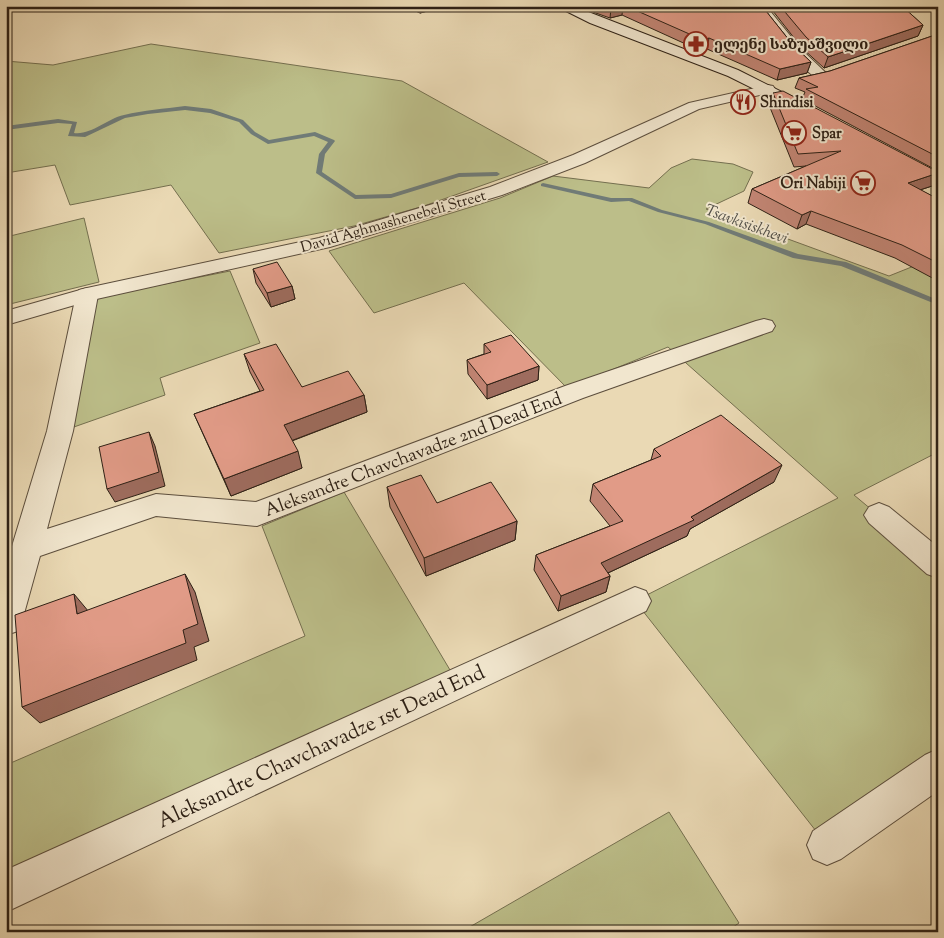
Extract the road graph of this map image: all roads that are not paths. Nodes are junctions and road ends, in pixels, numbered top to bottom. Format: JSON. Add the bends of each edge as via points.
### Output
{"nodes":[{"id":1,"x":562,"y":6,"type":"edge"},
{"id":2,"x":759,"y":6,"type":"edge"},
{"id":3,"x":802,"y":81,"type":"edge"},
{"id":4,"x":776,"y":87,"type":"junction"},
{"id":5,"x":820,"y":117,"type":"edge"},
{"id":6,"x":87,"y":295,"type":"junction"},
{"id":7,"x":6,"y":318,"type":"edge"},
{"id":8,"x":764,"y":326,"type":"dead end"},
{"id":9,"x":880,"y":515,"type":"dead end"},
{"id":10,"x":27,"y":548,"type":"junction"},
{"id":11,"x":938,"y":565,"type":"edge"},
{"id":12,"x":11,"y":588,"type":"edge"},
{"id":13,"x":635,"y":601,"type":"dead end"},
{"id":14,"x":6,"y":621,"type":"edge"},
{"id":15,"x":938,"y":768,"type":"edge"},
{"id":16,"x":827,"y":845,"type":"dead end"},
{"id":17,"x":6,"y":891,"type":"edge"}],
"edges":[{"from":1,"to":4,"type":"street"},
{"from":2,"to":3,"type":"street","via":[[796,52],[825,74]]},
{"from":4,"to":5,"type":"street"},
{"from":4,"to":6,"type":"street","name":"David Aghmashenebeli Street","via":[[694,106],[579,160],[486,194],[323,243]]},
{"from":6,"to":7,"type":"street","name":"David Aghmashenebeli Street"},
{"from":6,"to":10,"type":"street","via":[[60,431]]},
{"from":8,"to":10,"type":"street","name":"Aleksandre Chavchavadze 2nd Dead End","via":[[574,392],[256,514],[156,506]]},
{"from":9,"to":11,"type":"street"},
{"from":10,"to":12,"type":"street"},
{"from":12,"to":14,"type":"street"},
{"from":13,"to":17,"type":"street","name":"Aleksandre Chavchavadze 1st Dead End"},
{"from":15,"to":16,"type":"street"}]}
